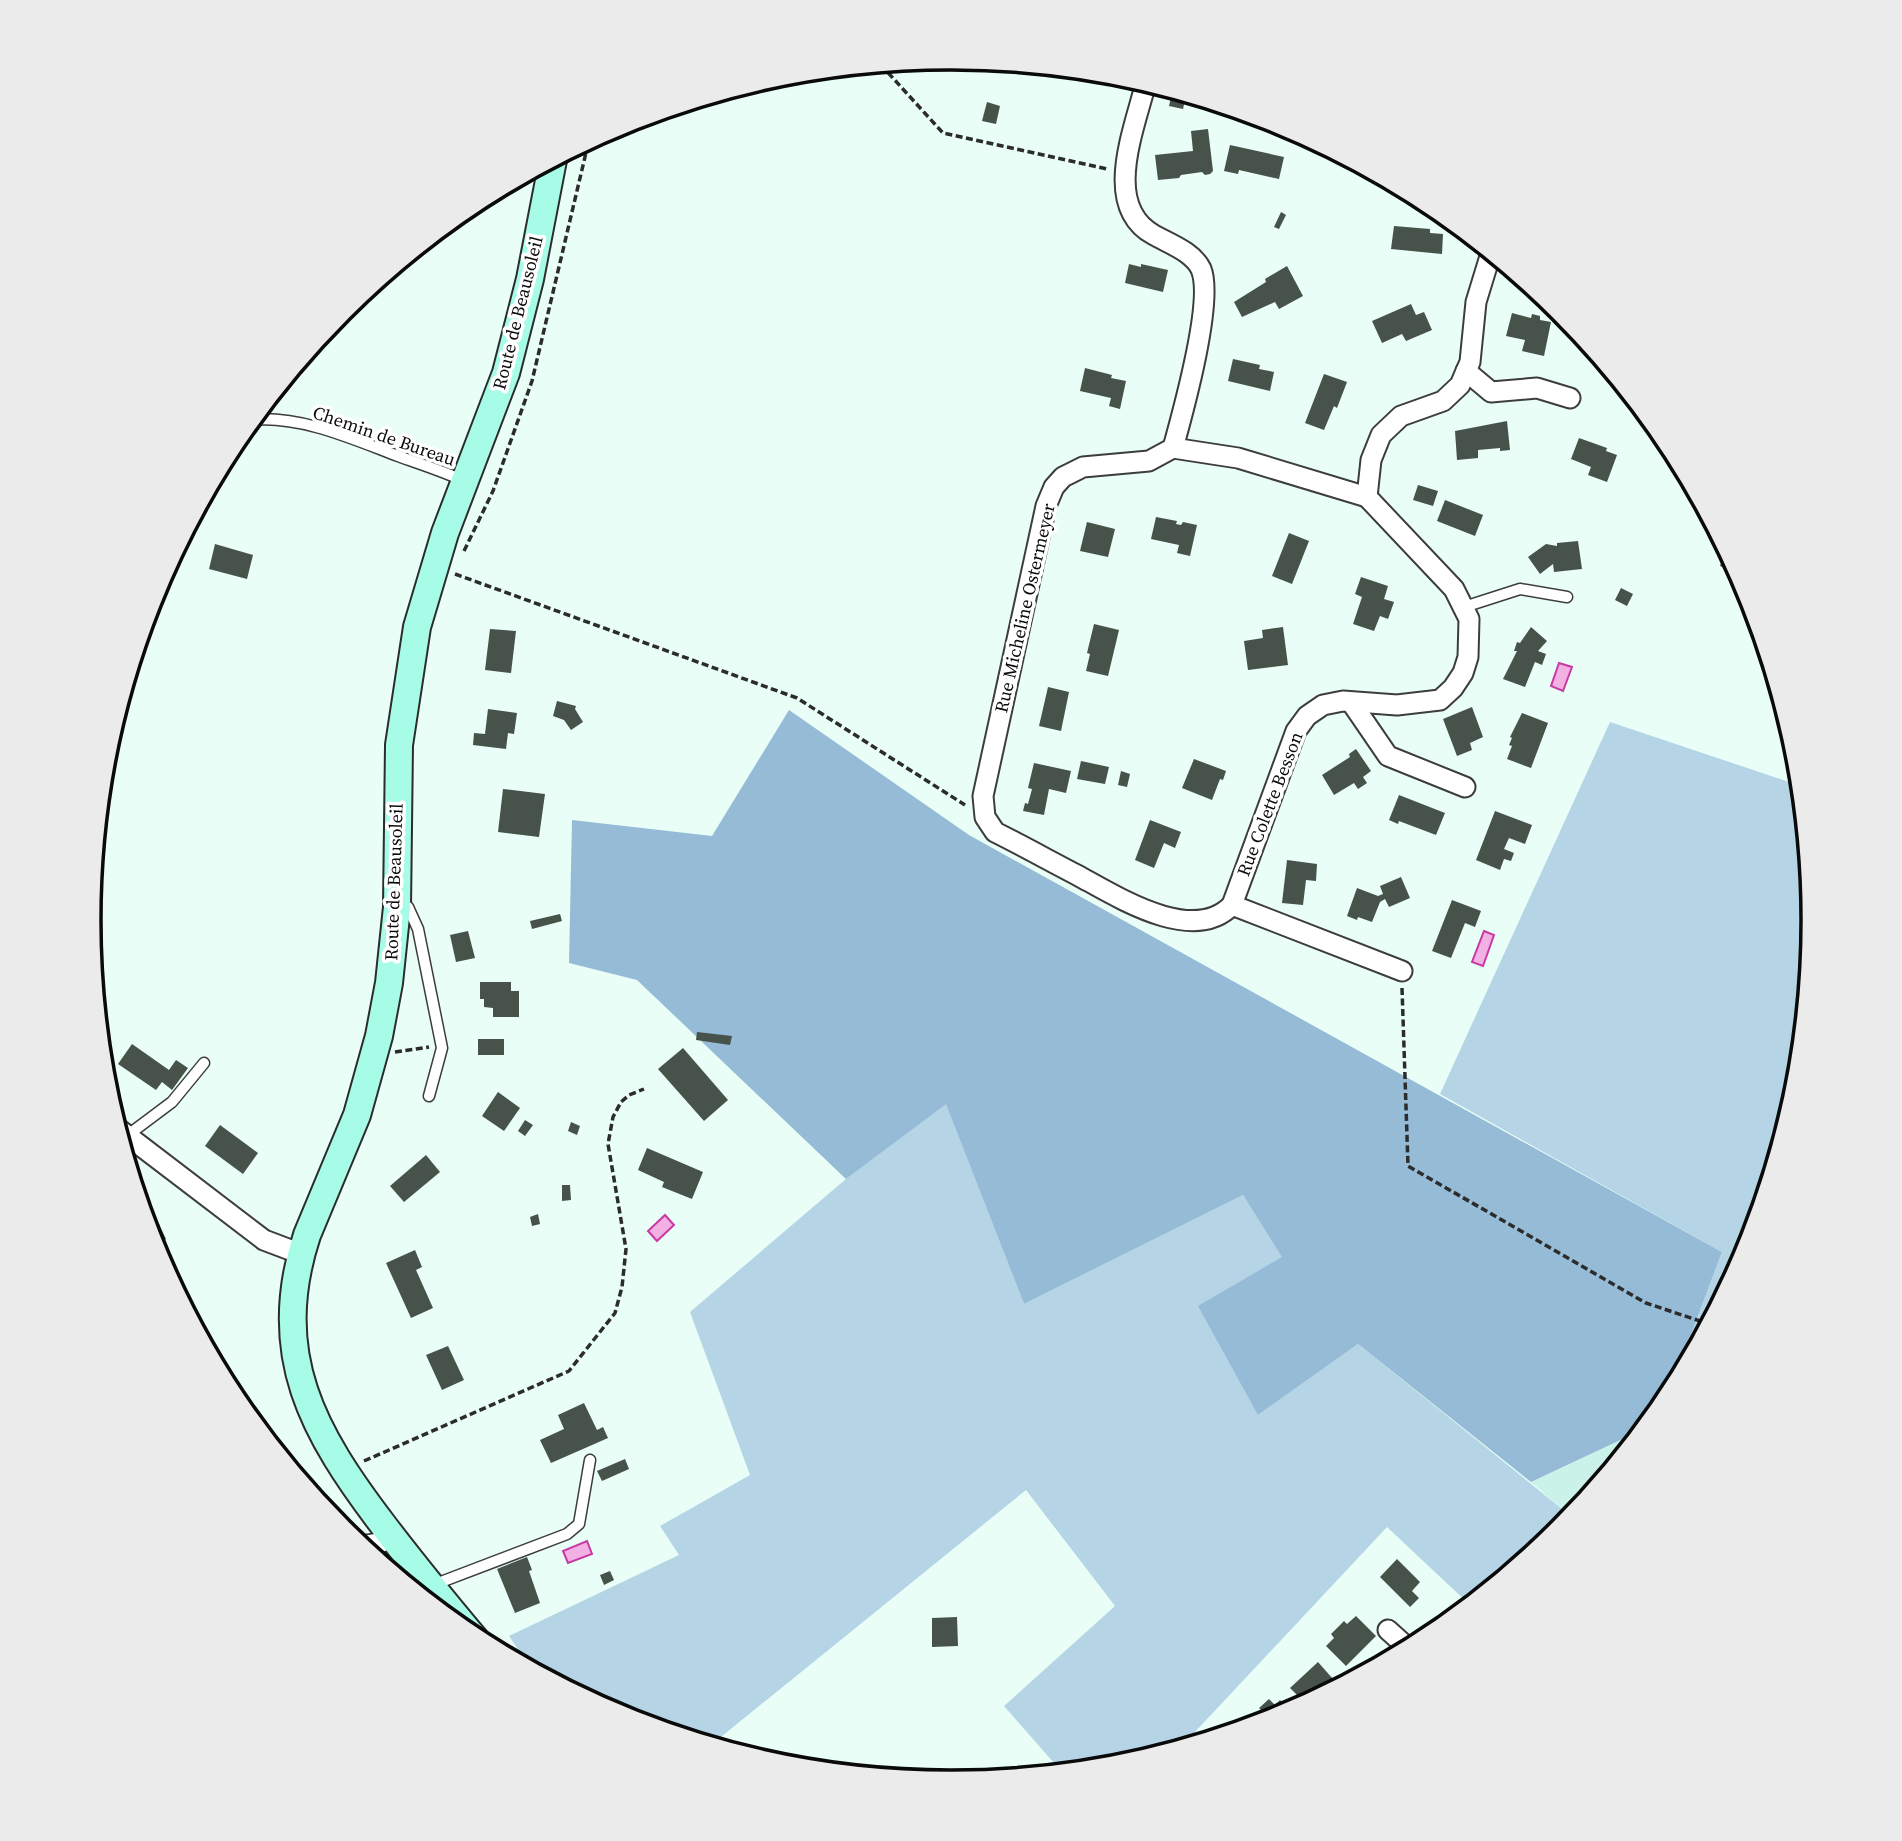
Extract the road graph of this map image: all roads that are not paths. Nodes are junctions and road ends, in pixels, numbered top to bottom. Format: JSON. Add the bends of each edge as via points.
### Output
{"nodes":[{"id":1,"x":1143,"y":92,"type":"edge"},
{"id":2,"x":551,"y":171,"type":"edge"},
{"id":3,"x":1488,"y":262,"type":"edge"},
{"id":4,"x":1466,"y":371,"type":"junction"},
{"id":5,"x":1570,"y":398,"type":"dead end"},
{"id":6,"x":264,"y":419,"type":"edge"},
{"id":7,"x":1173,"y":448,"type":"junction"},
{"id":8,"x":465,"y":481,"type":"junction"},
{"id":9,"x":1367,"y":497,"type":"junction"},
{"id":10,"x":1567,"y":597,"type":"dead end"},
{"id":11,"x":1464,"y":607,"type":"junction"},
{"id":12,"x":1351,"y":702,"type":"junction"},
{"id":13,"x":1465,"y":787,"type":"dead end"},
{"id":14,"x":1231,"y":905,"type":"junction"},
{"id":15,"x":397,"y":907,"type":"junction"},
{"id":16,"x":1402,"y":971,"type":"road end"},
{"id":17,"x":204,"y":1063,"type":"dead end"},
{"id":18,"x":429,"y":1096,"type":"dead end"},
{"id":19,"x":126,"y":1129,"type":"edge"},
{"id":20,"x":128,"y":1135,"type":"edge"},
{"id":21,"x":301,"y":1254,"type":"junction"},
{"id":22,"x":590,"y":1460,"type":"dead end"},
{"id":23,"x":391,"y":1535,"type":"junction"},
{"id":24,"x":373,"y":1544,"type":"edge"},
{"id":25,"x":431,"y":1586,"type":"junction"},
{"id":26,"x":446,"y":1605,"type":"edge"},
{"id":27,"x":1388,"y":1630,"type":"dead end"},
{"id":28,"x":1401,"y":1642,"type":"edge"}],
"edges":[{"from":1,"to":7,"type":"street","via":[[1124,191],[1131,212],[1145,230],[1190,255],[1206,288]]},
{"from":2,"to":8,"type":"main road","name":"Route de Beausoleil","via":[[517,333]]},
{"from":3,"to":4,"type":"street","via":[[1476,302]]},
{"from":4,"to":5,"type":"street","via":[[1491,392],[1537,388]]},
{"from":4,"to":9,"type":"street","via":[[1460,385],[1443,401],[1401,416],[1381,435],[1371,460]]},
{"from":6,"to":8,"type":"lane","name":"Chemin de Bureau","via":[[353,439]]},
{"from":7,"to":9,"type":"street","via":[[1238,458]]},
{"from":7,"to":14,"type":"street","name":"Rue Micheline Ostermeyer","via":[[1150,461],[1083,467],[1055,487],[1046,506],[983,796],[985,817],[995,832],[1135,906],[1195,920],[1211,919]]},
{"from":8,"to":15,"type":"main road","name":"Route de Beausoleil","via":[[430,581],[407,681],[399,745]]},
{"from":9,"to":11,"type":"street","name":"Rue Colette Besson","via":[[1454,589]]},
{"from":10,"to":11,"type":"lane","via":[[1520,589]]},
{"from":11,"to":12,"type":"street","name":"Rue Colette Besson","via":[[1469,619],[1468,657],[1463,673],[1440,700],[1397,705]]},
{"from":12,"to":13,"type":"street","via":[[1388,756]]},
{"from":12,"to":14,"type":"street","name":"Rue Colette Besson","via":[[1323,705],[1296,731]]},
{"from":14,"to":16,"type":"street"},
{"from":15,"to":18,"type":"lane","via":[[408,907],[418,929],[442,1048]]},
{"from":15,"to":21,"type":"main road","name":"Route de Beausoleil","via":[[386,997],[367,1080]]},
{"from":17,"to":19,"type":"lane","via":[[172,1102]]},
{"from":20,"to":21,"type":"street","via":[[264,1240]]},
{"from":21,"to":23,"type":"main road","name":"Route de Beausoleil","via":[[293,1297],[295,1356],[309,1407],[325,1442]]},
{"from":22,"to":25,"type":"lane","via":[[579,1524],[567,1534]]},
{"from":23,"to":24,"type":"street"},
{"from":23,"to":25,"type":"main road","name":"Route de Beausoleil"},
{"from":25,"to":26,"type":"main road","name":"Route de Beausoleil"},
{"from":27,"to":28,"type":"street"}]}
